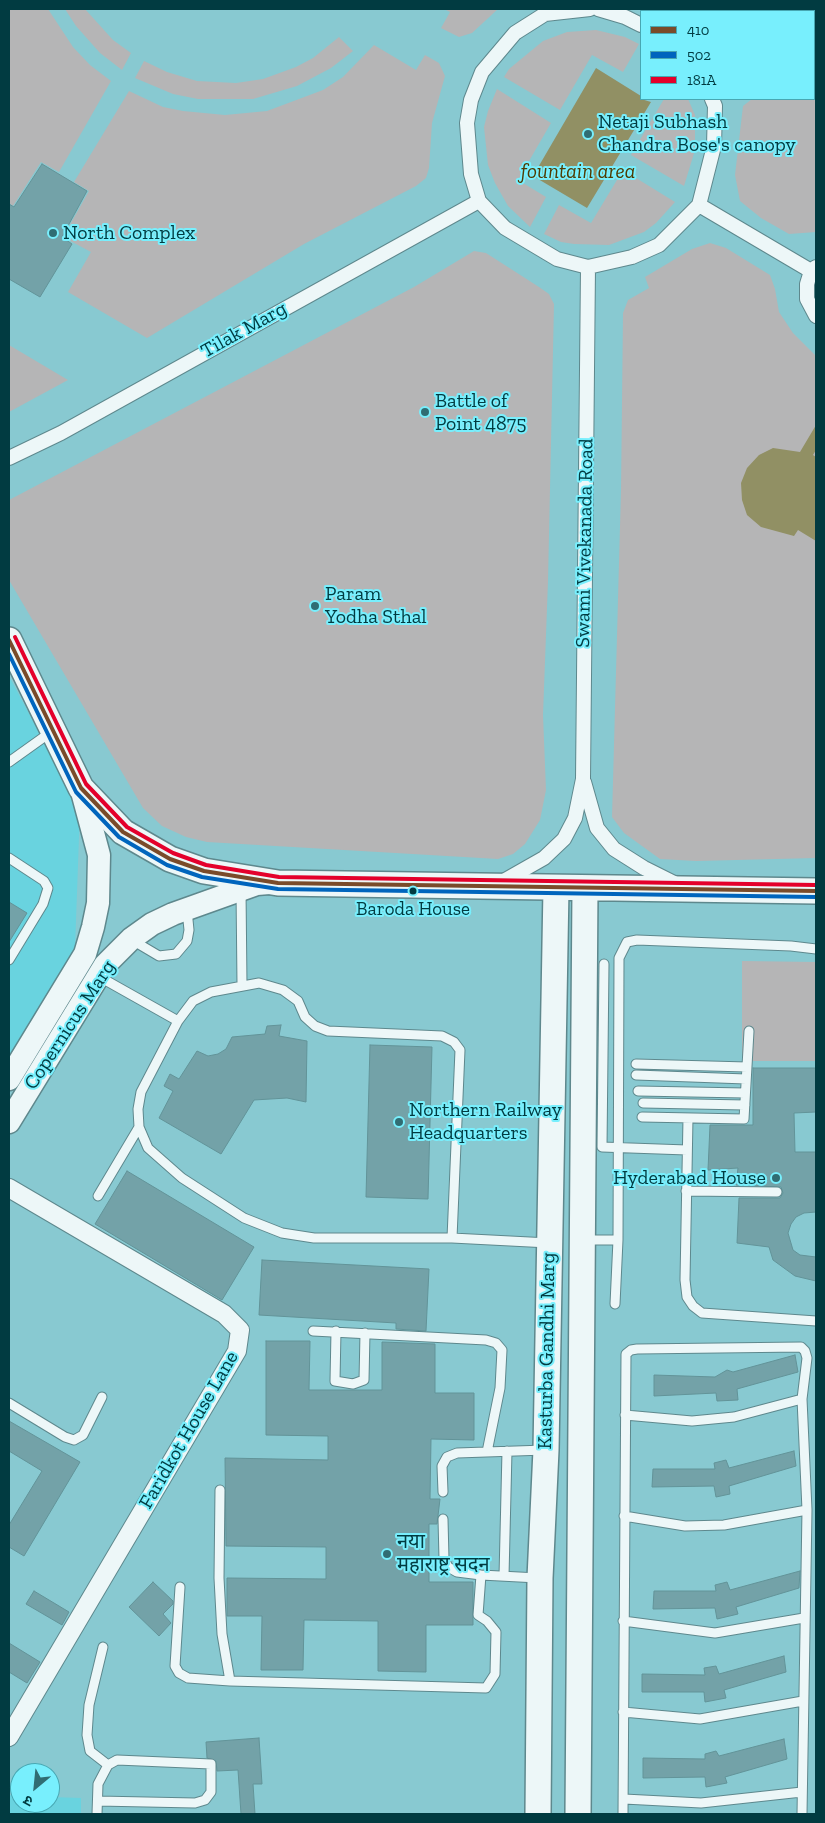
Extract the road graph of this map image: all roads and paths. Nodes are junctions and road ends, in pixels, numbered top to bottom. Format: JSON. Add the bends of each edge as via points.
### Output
{"nodes":[{"id":1,"x":590,"y":9,"type":"edge"},
{"id":2,"x":598,"y":9,"type":"edge"},
{"id":3,"x":640,"y":24,"type":"edge"},
{"id":4,"x":712,"y":100,"type":"edge"},
{"id":5,"x":479,"y":201,"type":"junction"},
{"id":6,"x":699,"y":204,"type":"junction"},
{"id":7,"x":588,"y":267,"type":"junction"},
{"id":8,"x":813,"y":269,"type":"edge"},
{"id":9,"x":816,"y":316,"type":"edge"},
{"id":10,"x":9,"y":458,"type":"edge"},
{"id":11,"x":9,"y":640,"type":"edge"},
{"id":12,"x":53,"y":730,"type":"junction"},
{"id":13,"x":9,"y":762,"type":"edge"},
{"id":14,"x":584,"y":779,"type":"junction"},
{"id":15,"x":81,"y":788,"type":"junction"},
{"id":16,"x":9,"y":858,"type":"edge"},
{"id":17,"x":278,"y":883,"type":"junction"},
{"id":18,"x":495,"y":887,"type":"junction"},
{"id":19,"x":556,"y":888,"type":"junction"},
{"id":20,"x":585,"y":889,"type":"junction"},
{"id":21,"x":242,"y":890,"type":"junction"},
{"id":22,"x":695,"y":890,"type":"junction"},
{"id":23,"x":816,"y":891,"type":"edge"},
{"id":24,"x":187,"y":909,"type":"junction"},
{"id":25,"x":131,"y":939,"type":"junction"},
{"id":26,"x":12,"y":947,"type":"edge"},
{"id":27,"x":816,"y":949,"type":"edge"},
{"id":28,"x":85,"y":954,"type":"junction"},
{"id":29,"x":9,"y":960,"type":"edge"},
{"id":30,"x":604,"y":964,"type":"dead end"},
{"id":31,"x":101,"y":971,"type":"junction"},
{"id":32,"x":242,"y":985,"type":"junction"},
{"id":33,"x":178,"y":1021,"type":"junction"},
{"id":34,"x":749,"y":1031,"type":"dead end"},
{"id":35,"x":636,"y":1064,"type":"dead end"},
{"id":36,"x":747,"y":1067,"type":"junction"},
{"id":37,"x":636,"y":1075,"type":"dead end"},
{"id":38,"x":9,"y":1079,"type":"edge"},
{"id":39,"x":746,"y":1079,"type":"junction"},
{"id":40,"x":638,"y":1090,"type":"dead end"},
{"id":41,"x":745,"y":1093,"type":"junction"},
{"id":42,"x":643,"y":1103,"type":"dead end"},
{"id":43,"x":744,"y":1105,"type":"junction"},
{"id":44,"x":642,"y":1117,"type":"dead end"},
{"id":45,"x":688,"y":1118,"type":"junction"},
{"id":46,"x":9,"y":1122,"type":"edge"},
{"id":47,"x":139,"y":1127,"type":"junction"},
{"id":48,"x":618,"y":1148,"type":"junction"},
{"id":49,"x":687,"y":1150,"type":"junction"},
{"id":50,"x":9,"y":1188,"type":"edge"},
{"id":51,"x":686,"y":1191,"type":"junction"},
{"id":52,"x":777,"y":1192,"type":"dead end"},
{"id":53,"x":98,"y":1196,"type":"dead end"},
{"id":54,"x":452,"y":1238,"type":"junction"},
{"id":55,"x":582,"y":1240,"type":"junction"},
{"id":56,"x":618,"y":1240,"type":"junction"},
{"id":57,"x":549,"y":1243,"type":"junction"},
{"id":58,"x":615,"y":1304,"type":"dead end"},
{"id":59,"x":816,"y":1321,"type":"edge"},
{"id":60,"x":314,"y":1331,"type":"dead end"},
{"id":61,"x":336,"y":1331,"type":"junction"},
{"id":62,"x":365,"y":1333,"type":"junction"},
{"id":63,"x":102,"y":1397,"type":"dead end"},
{"id":64,"x":802,"y":1400,"type":"junction"},
{"id":65,"x":9,"y":1403,"type":"edge"},
{"id":66,"x":625,"y":1415,"type":"junction"},
{"id":67,"x":546,"y":1450,"type":"junction"},
{"id":68,"x":487,"y":1452,"type":"junction"},
{"id":69,"x":507,"y":1452,"type":"junction"},
{"id":70,"x":220,"y":1490,"type":"dead end"},
{"id":71,"x":443,"y":1492,"type":"dead end"},
{"id":72,"x":807,"y":1510,"type":"junction"},
{"id":73,"x":624,"y":1516,"type":"junction"},
{"id":74,"x":443,"y":1519,"type":"dead end"},
{"id":75,"x":481,"y":1575,"type":"junction"},
{"id":76,"x":504,"y":1576,"type":"junction"},
{"id":77,"x":540,"y":1578,"type":"junction"},
{"id":78,"x":180,"y":1587,"type":"dead end"},
{"id":79,"x":804,"y":1618,"type":"junction"},
{"id":80,"x":624,"y":1621,"type":"junction"},
{"id":81,"x":103,"y":1648,"type":"dead end"},
{"id":82,"x":230,"y":1681,"type":"junction"},
{"id":83,"x":803,"y":1700,"type":"junction"},
{"id":84,"x":623,"y":1712,"type":"junction"},
{"id":85,"x":9,"y":1737,"type":"edge"},
{"id":86,"x":108,"y":1765,"type":"junction"},
{"id":87,"x":802,"y":1792,"type":"junction"},
{"id":88,"x":624,"y":1799,"type":"junction"},
{"id":89,"x":98,"y":1801,"type":"junction"},
{"id":90,"x":98,"y":1814,"type":"edge"},
{"id":91,"x":538,"y":1814,"type":"edge"},
{"id":92,"x":578,"y":1814,"type":"edge"},
{"id":93,"x":623,"y":1814,"type":"edge"},
{"id":94,"x":802,"y":1814,"type":"edge"}],
"edges":[{"from":1,"to":5,"type":"street","via":[[545,14],[515,33],[482,72],[471,100],[468,124],[471,174]]},
{"from":2,"to":3,"type":"street","via":[[625,16]]},
{"from":4,"to":6,"type":"street","via":[[714,146]]},
{"from":5,"to":7,"type":"street","via":[[505,228],[529,244],[557,259]]},
{"from":5,"to":10,"type":"street","name":"Tilak Marg","via":[[61,433]]},
{"from":6,"to":7,"type":"street","via":[[659,245],[632,257]]},
{"from":6,"to":8,"type":"street"},
{"from":7,"to":14,"type":"street","name":"Swami Vivekanada Road"},
{"from":8,"to":9,"type":"street","via":[[807,284],[807,299]]},
{"from":11,"to":12,"type":"main road"},
{"from":12,"to":13,"type":"lane"},
{"from":12,"to":15,"type":"main road"},
{"from":14,"to":18,"type":"street","via":[[575,818],[564,839],[544,858]]},
{"from":14,"to":22,"type":"street","via":[[597,828],[614,850],[665,880]]},
{"from":15,"to":17,"type":"main road","via":[[123,832],[170,859],[204,871]]},
{"from":15,"to":28,"type":"street","name":"Copernicus Marg","via":[[98,855],[99,884]]},
{"from":16,"to":26,"type":"lane","via":[[44,881],[48,888],[43,904]]},
{"from":17,"to":18,"type":"main road"},
{"from":17,"to":21,"type":"street","name":"Copernicus Marg","via":[[257,884]]},
{"from":18,"to":19,"type":"main road"},
{"from":19,"to":20,"type":"main road"},
{"from":19,"to":57,"type":"main road","name":"Kasturba Gandhi Marg"},
{"from":20,"to":22,"type":"main road"},
{"from":20,"to":55,"type":"main road","name":"Kasturba Gandhi Marg"},
{"from":21,"to":24,"type":"street","name":"Copernicus Marg"},
{"from":21,"to":32,"type":"lane"},
{"from":22,"to":23,"type":"main road"},
{"from":24,"to":25,"type":"street","name":"Copernicus Marg","via":[[152,924]]},
{"from":24,"to":25,"type":"lane","via":[[187,941],[176,954],[160,956]]},
{"from":25,"to":31,"type":"street","name":"Copernicus Marg"},
{"from":26,"to":29,"type":"lane"},
{"from":27,"to":48,"type":"lane","via":[[627,942],[619,958]]},
{"from":28,"to":31,"type":"street"},
{"from":28,"to":38,"type":"street","name":"Copernicus Marg"},
{"from":30,"to":48,"type":"lane","via":[[602,1147]]},
{"from":31,"to":33,"type":"lane"},
{"from":31,"to":46,"type":"street","name":"Copernicus Marg"},
{"from":32,"to":33,"type":"lane","via":[[210,992],[193,1001]]},
{"from":32,"to":54,"type":"lane","via":[[259,983],[283,990],[298,1001],[305,1017],[314,1026],[328,1031],[442,1036],[454,1042],[460,1050]]},
{"from":33,"to":47,"type":"lane","via":[[142,1092],[138,1109]]},
{"from":34,"to":36,"type":"lane"},
{"from":35,"to":36,"type":"lane"},
{"from":36,"to":39,"type":"lane"},
{"from":37,"to":39,"type":"lane"},
{"from":39,"to":41,"type":"lane"},
{"from":40,"to":41,"type":"lane"},
{"from":41,"to":43,"type":"lane"},
{"from":42,"to":43,"type":"lane"},
{"from":43,"to":45,"type":"lane","via":[[744,1119]]},
{"from":44,"to":45,"type":"lane"},
{"from":45,"to":49,"type":"lane"},
{"from":47,"to":53,"type":"lane"},
{"from":47,"to":54,"type":"lane","via":[[148,1148],[182,1178],[244,1218],[282,1233],[314,1238]]},
{"from":48,"to":49,"type":"lane"},
{"from":48,"to":56,"type":"lane"},
{"from":49,"to":51,"type":"lane"},
{"from":50,"to":85,"type":"street","name":"Faridkot House Lane","via":[[224,1314],[240,1330],[237,1351]]},
{"from":51,"to":52,"type":"lane"},
{"from":51,"to":59,"type":"lane","via":[[685,1280],[687,1297],[693,1306],[702,1313]]},
{"from":54,"to":57,"type":"lane"},
{"from":55,"to":56,"type":"lane"},
{"from":55,"to":92,"type":"main road","name":"Kasturba Gandhi Marg"},
{"from":56,"to":58,"type":"lane"},
{"from":57,"to":67,"type":"main road","name":"Kasturba Gandhi Marg"},
{"from":60,"to":61,"type":"lane"},
{"from":61,"to":62,"type":"lane"},
{"from":61,"to":62,"type":"lane","via":[[335,1381],[353,1384],[364,1380]]},
{"from":62,"to":68,"type":"lane","via":[[496,1343],[502,1350],[500,1388]]},
{"from":63,"to":65,"type":"lane","via":[[83,1435],[74,1440]]},
{"from":64,"to":66,"type":"lane","via":[[734,1417],[692,1421]]},
{"from":64,"to":66,"type":"lane","via":[[807,1358],[805,1350],[800,1347],[637,1349],[626,1354]]},
{"from":64,"to":72,"type":"lane"},
{"from":66,"to":73,"type":"lane"},
{"from":67,"to":69,"type":"lane"},
{"from":67,"to":77,"type":"main road","name":"Kasturba Gandhi Marg"},
{"from":68,"to":69,"type":"lane"},
{"from":68,"to":71,"type":"lane","via":[[457,1453],[448,1457],[442,1466]]},
{"from":69,"to":76,"type":"lane"},
{"from":70,"to":82,"type":"lane","via":[[222,1634]]},
{"from":72,"to":73,"type":"lane","via":[[724,1525],[685,1526]]},
{"from":72,"to":79,"type":"lane"},
{"from":73,"to":80,"type":"lane"},
{"from":74,"to":75,"type":"lane","via":[[444,1559],[448,1567],[457,1572]]},
{"from":75,"to":76,"type":"lane"},
{"from":75,"to":82,"type":"lane","via":[[478,1615],[496,1632],[495,1674],[486,1688]]},
{"from":76,"to":77,"type":"lane"},
{"from":77,"to":91,"type":"main road","name":"Kasturba Gandhi Marg"},
{"from":78,"to":82,"type":"lane","via":[[175,1666],[188,1678]]},
{"from":79,"to":80,"type":"lane","via":[[715,1633]]},
{"from":79,"to":83,"type":"lane"},
{"from":80,"to":84,"type":"lane"},
{"from":81,"to":86,"type":"lane","via":[[87,1735],[90,1751]]},
{"from":83,"to":84,"type":"lane","via":[[700,1719]]},
{"from":83,"to":87,"type":"lane"},
{"from":84,"to":88,"type":"lane"},
{"from":86,"to":89,"type":"lane","via":[[98,1784]]},
{"from":86,"to":89,"type":"lane","via":[[117,1760],[211,1764],[211,1792],[205,1800],[195,1803]]},
{"from":87,"to":88,"type":"lane","via":[[701,1803]]},
{"from":87,"to":94,"type":"lane"},
{"from":88,"to":93,"type":"lane"},
{"from":89,"to":90,"type":"lane"}]}
